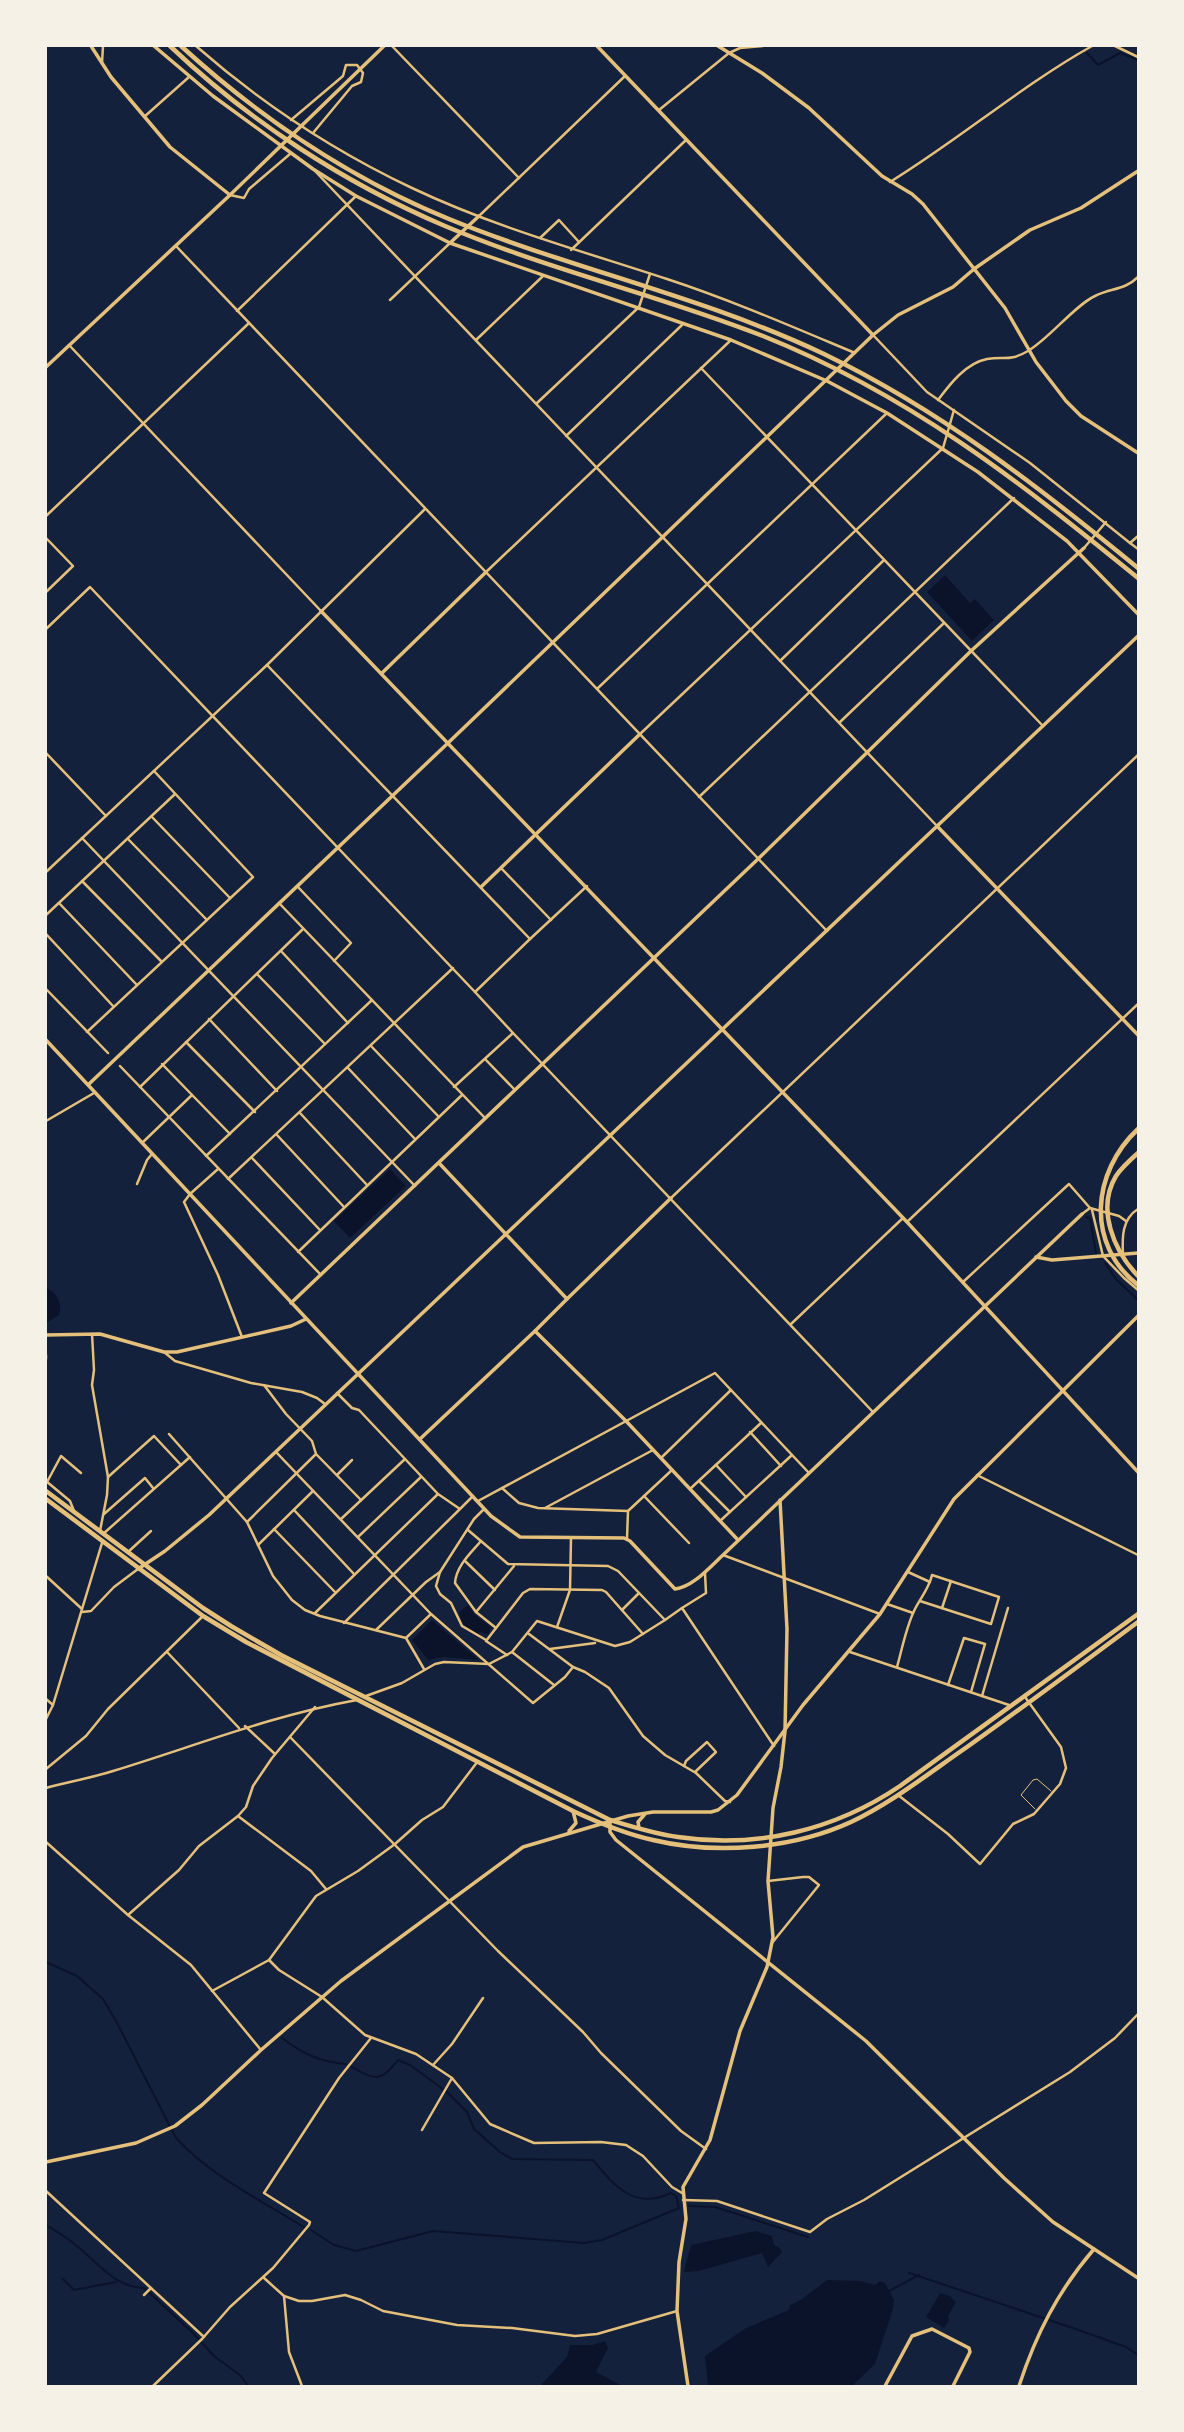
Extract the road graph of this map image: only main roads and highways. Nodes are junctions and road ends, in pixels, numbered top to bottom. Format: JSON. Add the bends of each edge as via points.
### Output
{"nodes":[{"id":1,"x":170,"y":46,"type":"edge"},
{"id":2,"x":181,"y":46,"type":"edge"},
{"id":3,"x":1139,"y":568,"type":"edge"},
{"id":4,"x":1139,"y":578,"type":"edge"},
{"id":5,"x":1139,"y":1129,"type":"edge"},
{"id":6,"x":1139,"y":1153,"type":"edge"},
{"id":7,"x":1139,"y":1276,"type":"edge"},
{"id":8,"x":1139,"y":1288,"type":"edge"},
{"id":9,"x":46,"y":1491,"type":"edge"},
{"id":10,"x":46,"y":1499,"type":"edge"},
{"id":11,"x":1139,"y":1614,"type":"edge"},
{"id":12,"x":1139,"y":1622,"type":"edge"},
{"id":13,"x":771,"y":1841,"type":"junction"}],
"edges":[{"from":1,"to":4,"type":"highway","via":[[282,136],[403,206],[511,251],[764,337],[875,389],[972,449]]},
{"from":2,"to":3,"type":"highway","via":[[288,130],[407,200],[514,243],[767,329],[878,382],[1017,471]]},
{"from":5,"to":8,"type":"highway","via":[[1116,1154],[1101,1203],[1102,1227],[1116,1263]]},
{"from":6,"to":7,"type":"highway","via":[[1115,1177],[1108,1203],[1117,1247]]},
{"from":9,"to":13,"type":"highway","via":[[231,1626],[610,1820],[676,1837]]},
{"from":10,"to":13,"type":"highway","via":[[203,1616],[268,1655],[573,1811],[656,1841],[727,1847]]},
{"from":11,"to":13,"type":"highway","via":[[900,1786],[864,1808]]},
{"from":12,"to":13,"type":"highway","via":[[898,1796],[848,1823],[814,1835]]}]}
